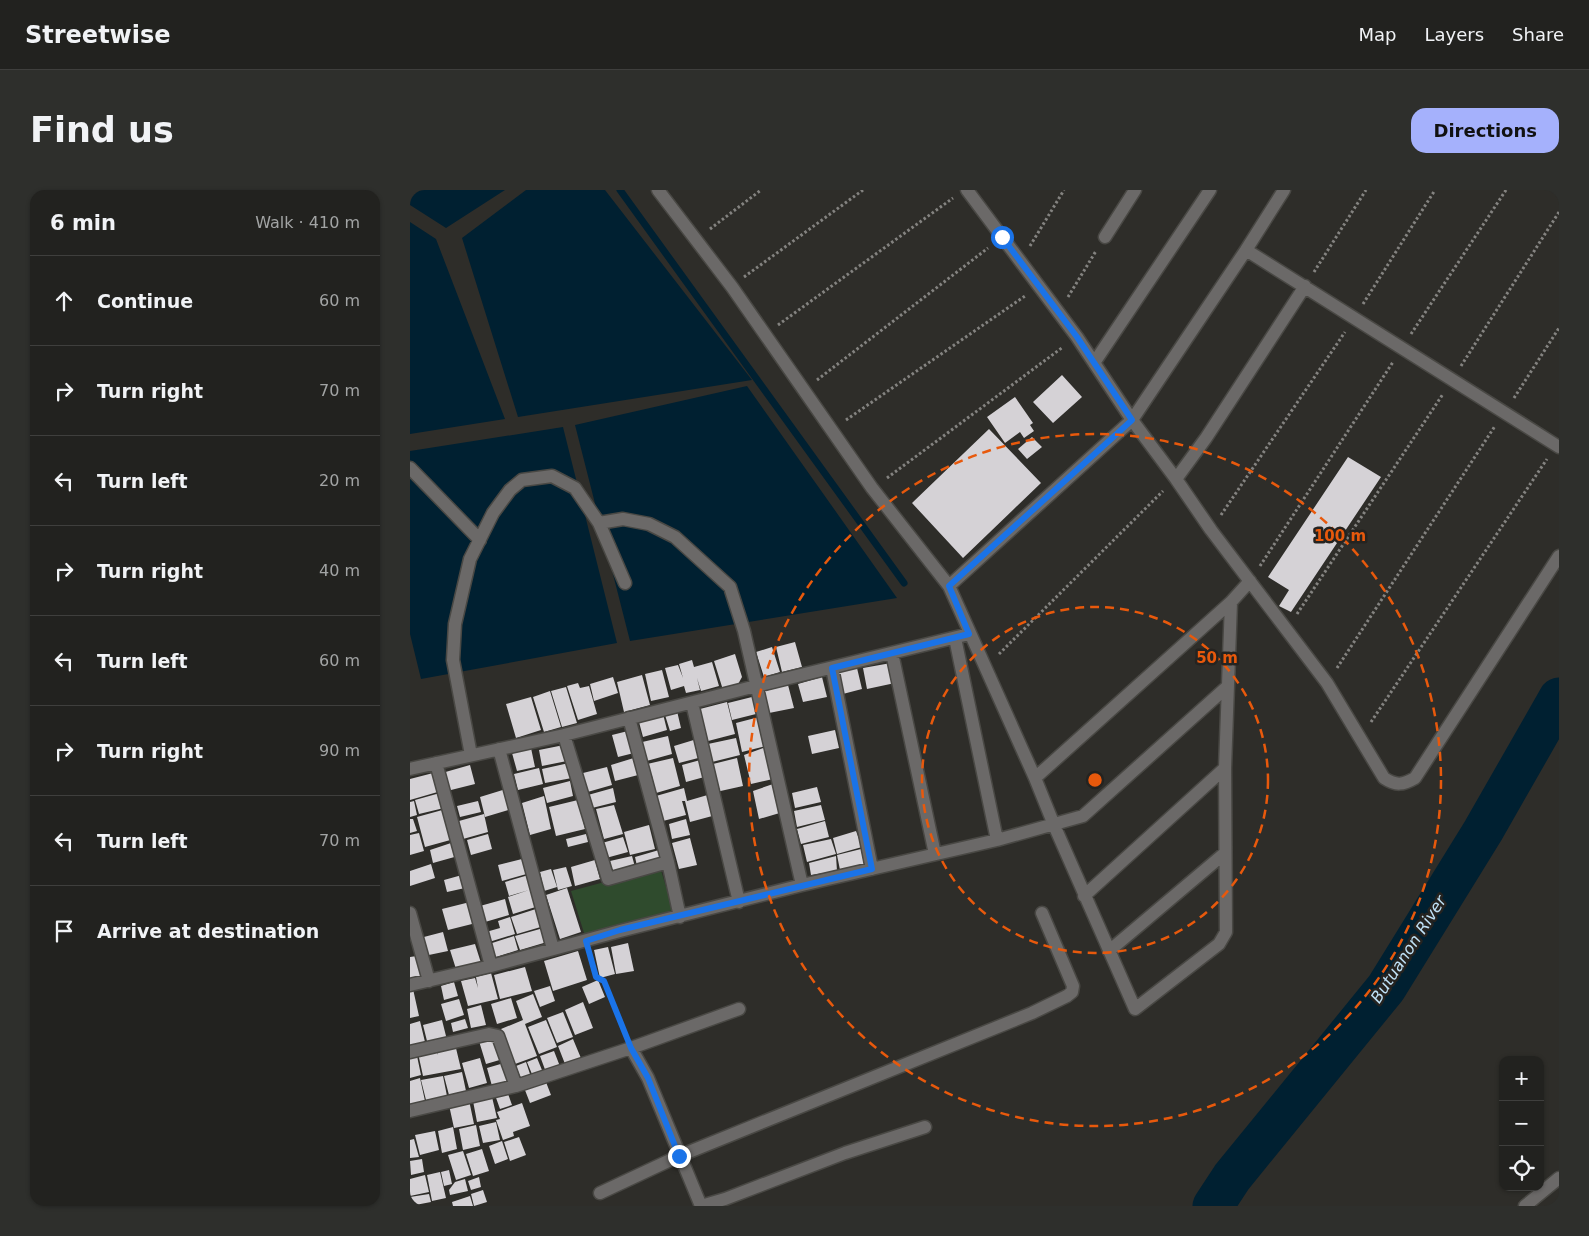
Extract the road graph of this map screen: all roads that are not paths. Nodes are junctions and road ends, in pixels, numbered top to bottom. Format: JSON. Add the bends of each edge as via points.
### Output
{"nodes":[{"id":1,"x":658,"y":190,"type":"edge"},
{"id":2,"x":1135,"y":190,"type":"edge"},
{"id":3,"x":1210,"y":190,"type":"edge"},
{"id":4,"x":1284,"y":190,"type":"edge"},
{"id":5,"x":961,"y":193,"type":"edge"},
{"id":6,"x":1105,"y":237,"type":"road end"},
{"id":7,"x":1246,"y":250,"type":"junction"},
{"id":8,"x":1305,"y":286,"type":"junction"},
{"id":9,"x":1094,"y":363,"type":"junction"},
{"id":10,"x":1132,"y":420,"type":"junction"},
{"id":11,"x":1557,"y":446,"type":"edge"},
{"id":12,"x":410,"y":468,"type":"edge"},
{"id":13,"x":1176,"y":479,"type":"junction"},
{"id":14,"x":599,"y":522,"type":"junction"},
{"id":15,"x":480,"y":540,"type":"junction"},
{"id":16,"x":1559,"y":556,"type":"edge"},
{"id":17,"x":1250,"y":581,"type":"junction"},
{"id":18,"x":625,"y":583,"type":"dead end"},
{"id":19,"x":949,"y":586,"type":"junction"},
{"id":20,"x":1231,"y":602,"type":"junction"},
{"id":21,"x":969,"y":634,"type":"junction"},
{"id":22,"x":955,"y":638,"type":"junction"},
{"id":23,"x":892,"y":652,"type":"junction"},
{"id":24,"x":832,"y":668,"type":"junction"},
{"id":25,"x":756,"y":686,"type":"junction"},
{"id":26,"x":1228,"y":686,"type":"junction"},
{"id":27,"x":692,"y":703,"type":"junction"},
{"id":28,"x":629,"y":718,"type":"junction"},
{"id":29,"x":564,"y":735,"type":"junction"},
{"id":30,"x":500,"y":749,"type":"junction"},
{"id":31,"x":471,"y":755,"type":"junction"},
{"id":32,"x":436,"y":763,"type":"junction"},
{"id":33,"x":1224,"y":768,"type":"junction"},
{"id":34,"x":410,"y":770,"type":"edge"},
{"id":35,"x":1035,"y":778,"type":"junction"},
{"id":36,"x":1054,"y":825,"type":"junction"},
{"id":37,"x":997,"y":840,"type":"junction"},
{"id":38,"x":1224,"y":853,"type":"junction"},
{"id":39,"x":935,"y":854,"type":"junction"},
{"id":40,"x":668,"y":862,"type":"junction"},
{"id":41,"x":872,"y":869,"type":"junction"},
{"id":42,"x":802,"y":885,"type":"junction"},
{"id":43,"x":1084,"y":896,"type":"junction"},
{"id":44,"x":739,"y":902,"type":"junction"},
{"id":45,"x":410,"y":913,"type":"edge"},
{"id":46,"x":1042,"y":913,"type":"dead end"},
{"id":47,"x":680,"y":917,"type":"junction"},
{"id":48,"x":553,"y":949,"type":"junction"},
{"id":49,"x":1109,"y":951,"type":"junction"},
{"id":50,"x":491,"y":966,"type":"junction"},
{"id":51,"x":428,"y":981,"type":"junction"},
{"id":52,"x":410,"y":985,"type":"edge"},
{"id":53,"x":739,"y":1009,"type":"dead end"},
{"id":54,"x":631,"y":1048,"type":"junction"},
{"id":55,"x":410,"y":1052,"type":"edge"},
{"id":56,"x":516,"y":1086,"type":"junction"},
{"id":57,"x":410,"y":1111,"type":"edge"},
{"id":58,"x":925,"y":1128,"type":"dead end"},
{"id":59,"x":679,"y":1156,"type":"junction"},
{"id":60,"x":1559,"y":1178,"type":"edge"},
{"id":61,"x":600,"y":1193,"type":"dead end"},
{"id":62,"x":701,"y":1206,"type":"edge"},
{"id":63,"x":1525,"y":1206,"type":"edge"}],
"edges":[{"from":1,"to":19,"type":"street","via":[[732,286],[872,488]]},
{"from":2,"to":6,"type":"street"},
{"from":3,"to":9,"type":"street"},
{"from":4,"to":7,"type":"street"},
{"from":5,"to":9,"type":"street","via":[[1021,261]]},
{"from":7,"to":8,"type":"street"},
{"from":7,"to":10,"type":"street"},
{"from":8,"to":11,"type":"street"},
{"from":8,"to":13,"type":"street"},
{"from":9,"to":10,"type":"street"},
{"from":10,"to":13,"type":"street"},
{"from":10,"to":19,"type":"street"},
{"from":12,"to":15,"type":"street"},
{"from":13,"to":17,"type":"street"},
{"from":14,"to":15,"type":"street","via":[[575,488],[552,476],[522,480],[510,490]]},
{"from":14,"to":18,"type":"street"},
{"from":14,"to":25,"type":"street","via":[[623,519],[649,524],[675,537],[730,587]]},
{"from":15,"to":31,"type":"street","via":[[470,560],[455,624],[453,660]]},
{"from":16,"to":17,"type":"street","via":[[1415,778],[1405,784],[1394,784],[1384,778],[1326,683]]},
{"from":17,"to":20,"type":"street"},
{"from":19,"to":21,"type":"street"},
{"from":20,"to":26,"type":"street"},
{"from":20,"to":35,"type":"street"},
{"from":21,"to":22,"type":"street"},
{"from":21,"to":35,"type":"street"},
{"from":22,"to":23,"type":"street"},
{"from":22,"to":37,"type":"street"},
{"from":23,"to":24,"type":"street"},
{"from":23,"to":39,"type":"street"},
{"from":24,"to":25,"type":"street"},
{"from":24,"to":41,"type":"street"},
{"from":25,"to":27,"type":"street"},
{"from":25,"to":42,"type":"street"},
{"from":26,"to":33,"type":"street"},
{"from":26,"to":36,"type":"street","via":[[1083,816]]},
{"from":27,"to":28,"type":"street"},
{"from":27,"to":44,"type":"street"},
{"from":28,"to":29,"type":"street"},
{"from":28,"to":40,"type":"street"},
{"from":29,"to":30,"type":"street"},
{"from":29,"to":40,"type":"street","via":[[608,879]]},
{"from":30,"to":31,"type":"street"},
{"from":30,"to":48,"type":"street"},
{"from":31,"to":32,"type":"street"},
{"from":32,"to":34,"type":"street"},
{"from":32,"to":50,"type":"street"},
{"from":33,"to":38,"type":"street"},
{"from":33,"to":43,"type":"street"},
{"from":35,"to":36,"type":"street"},
{"from":36,"to":37,"type":"street"},
{"from":36,"to":43,"type":"street"},
{"from":37,"to":39,"type":"street"},
{"from":38,"to":49,"type":"street"},
{"from":38,"to":49,"type":"street","via":[[1226,932],[1219,944],[1134,1009]]},
{"from":39,"to":41,"type":"street"},
{"from":40,"to":47,"type":"street"},
{"from":41,"to":42,"type":"street"},
{"from":42,"to":44,"type":"street"},
{"from":43,"to":49,"type":"street"},
{"from":44,"to":47,"type":"street"},
{"from":45,"to":51,"type":"street"},
{"from":46,"to":59,"type":"street","via":[[1073,986],[1067,996]]},
{"from":47,"to":48,"type":"street"},
{"from":48,"to":50,"type":"street"},
{"from":50,"to":51,"type":"street"},
{"from":51,"to":52,"type":"street"},
{"from":53,"to":54,"type":"street"},
{"from":54,"to":56,"type":"street"},
{"from":54,"to":59,"type":"street","via":[[648,1078]]},
{"from":55,"to":56,"type":"street","via":[[489,1034],[498,1036]]},
{"from":56,"to":57,"type":"street"},
{"from":58,"to":62,"type":"street","via":[[845,1153],[725,1200]]},
{"from":59,"to":61,"type":"street"},
{"from":59,"to":62,"type":"street"},
{"from":60,"to":63,"type":"street"}]}
